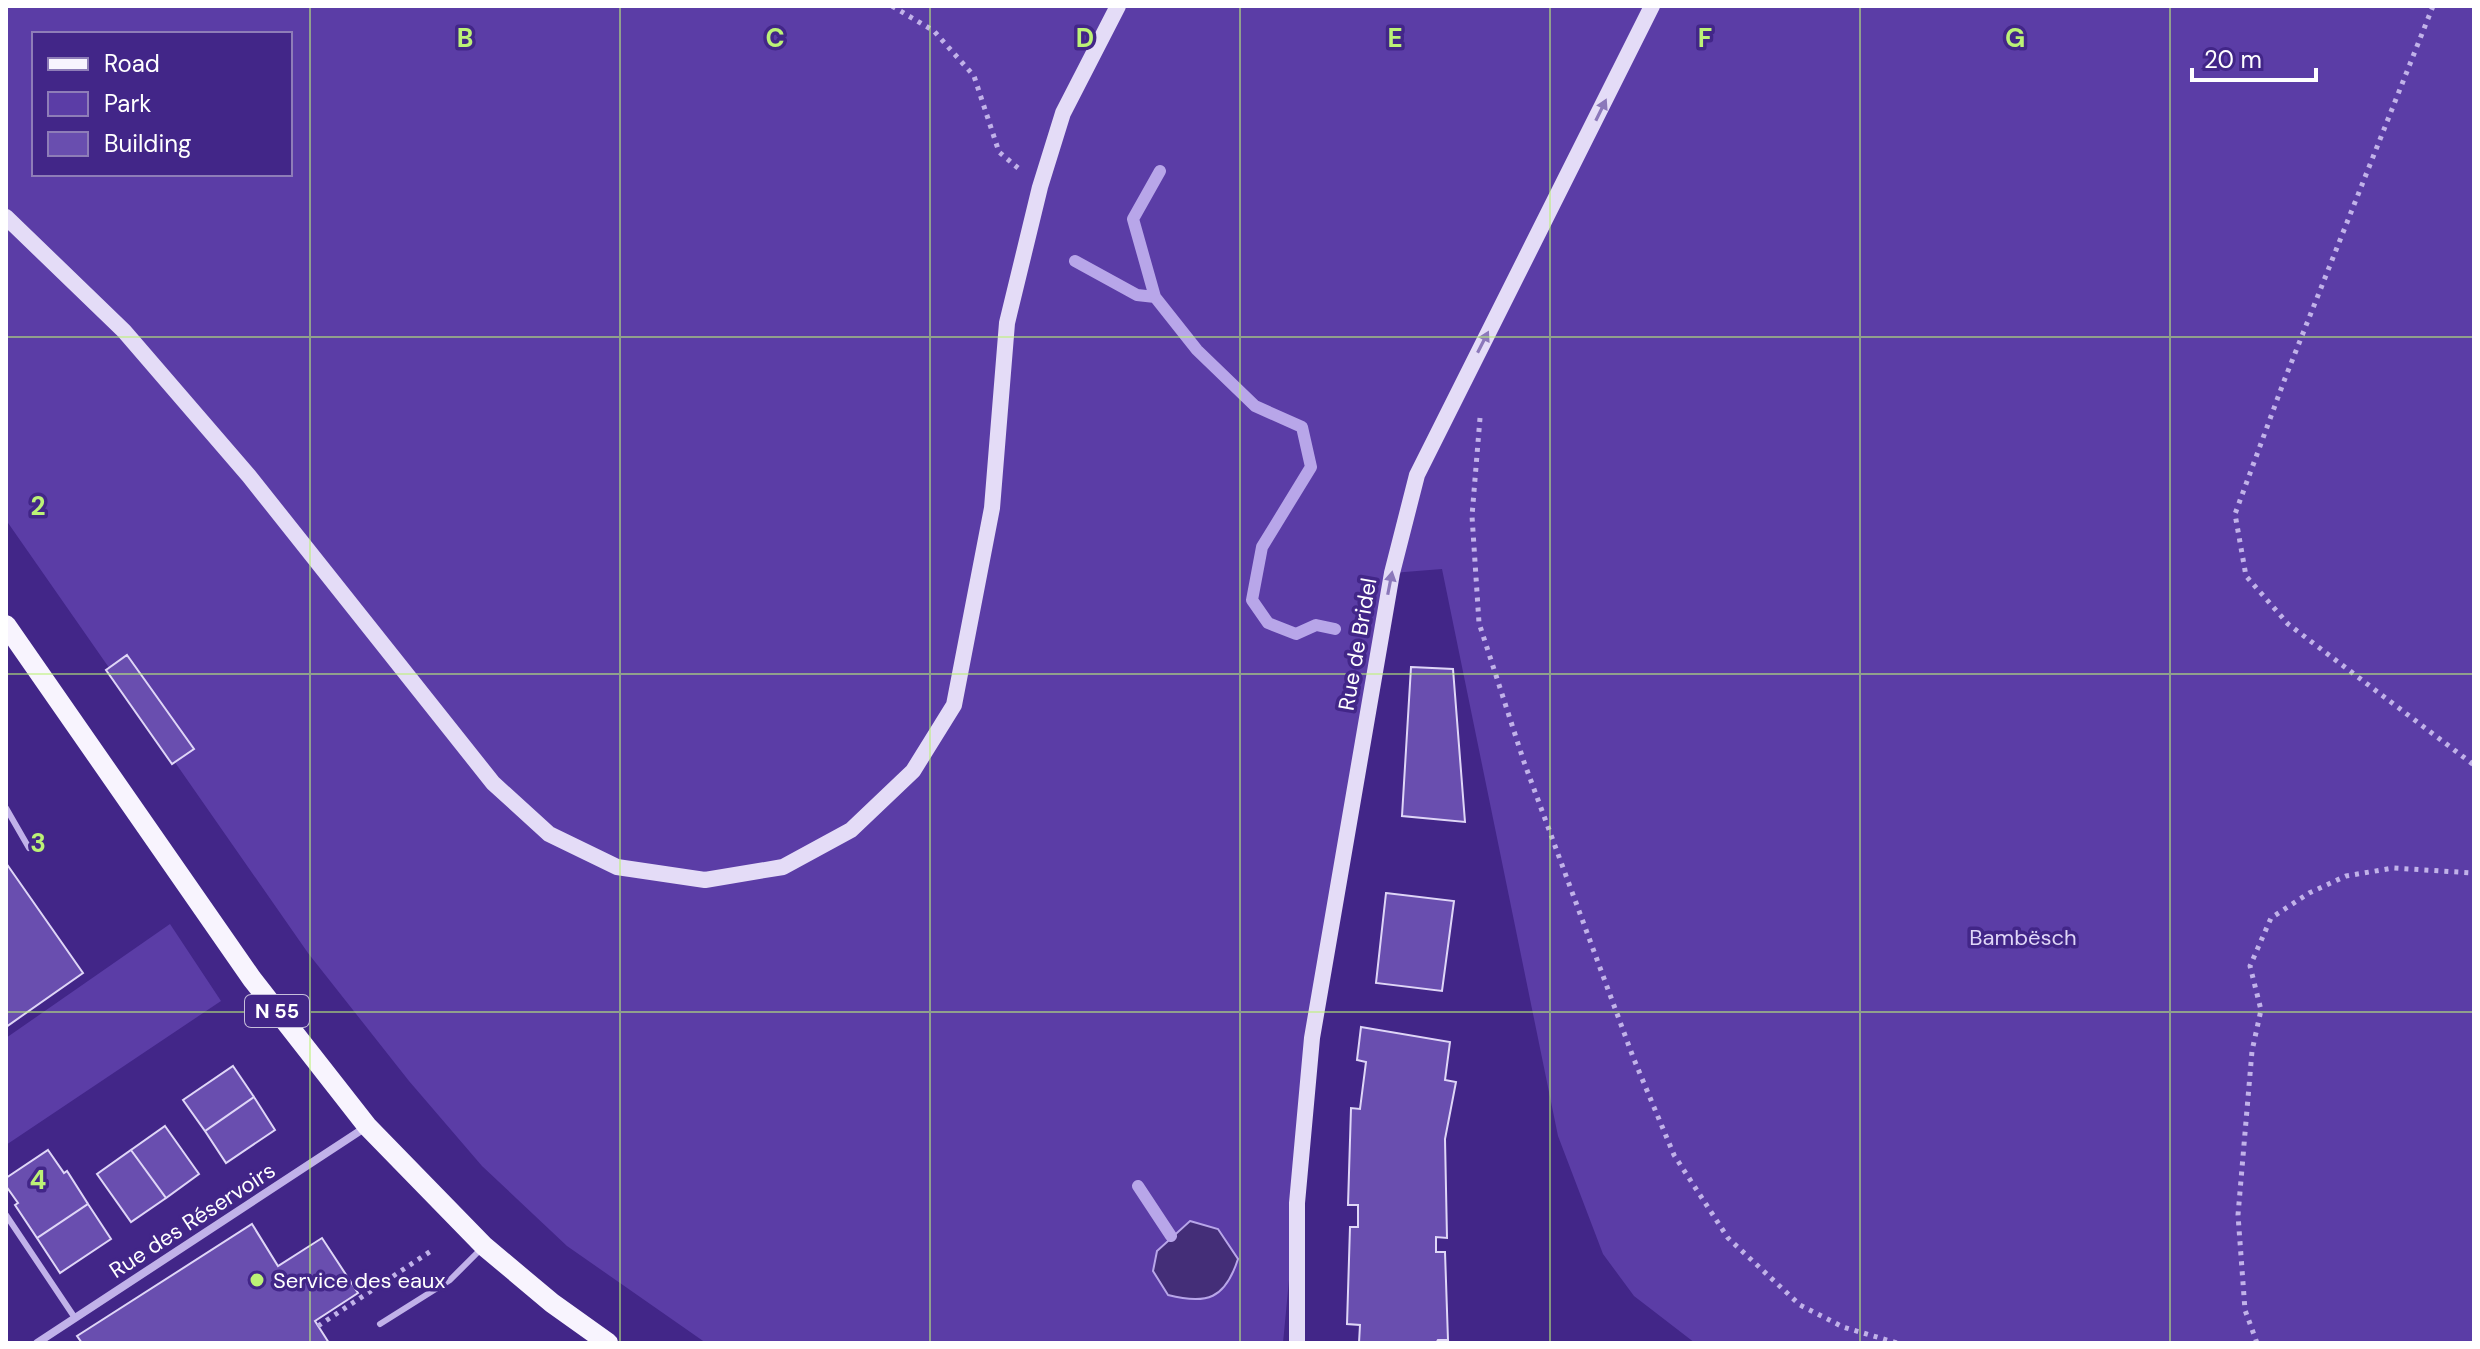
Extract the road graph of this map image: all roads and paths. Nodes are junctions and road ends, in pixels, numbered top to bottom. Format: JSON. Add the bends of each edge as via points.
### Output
{"nodes":[{"id":1,"x":892,"y":6,"type":"edge"},
{"id":2,"x":1118,"y":6,"type":"edge"},
{"id":3,"x":1652,"y":6,"type":"edge"},
{"id":4,"x":2433,"y":6,"type":"edge"},
{"id":5,"x":1040,"y":187,"type":"junction"},
{"id":6,"x":6,"y":217,"type":"edge"},
{"id":7,"x":1481,"y":410,"type":"dead end"},
{"id":8,"x":9,"y":636,"type":"edge"},
{"id":9,"x":2474,"y":765,"type":"edge"},
{"id":10,"x":6,"y":808,"type":"edge"},
{"id":11,"x":29,"y":848,"type":"dead end"},
{"id":12,"x":2474,"y":873,"type":"edge"},
{"id":13,"x":367,"y":1126,"type":"junction"},
{"id":14,"x":6,"y":1215,"type":"edge"},
{"id":15,"x":484,"y":1246,"type":"junction"},
{"id":16,"x":434,"y":1249,"type":"dead end"},
{"id":17,"x":75,"y":1318,"type":"junction"},
{"id":18,"x":380,"y":1324,"type":"dead end"},
{"id":19,"x":318,"y":1326,"type":"dead end"},
{"id":20,"x":41,"y":1342,"type":"edge"},
{"id":21,"x":608,"y":1343,"type":"edge"},
{"id":22,"x":1297,"y":1343,"type":"edge"},
{"id":23,"x":1897,"y":1343,"type":"edge"},
{"id":24,"x":2257,"y":1343,"type":"edge"}],
"edges":[{"from":1,"to":5,"type":"path","via":[[934,31],[974,76],[999,152]]},
{"from":2,"to":5,"type":"main road","via":[[1063,113]]},
{"from":22,"to":3,"type":"main road","name":"Rue de Bridel","one_way":true,"via":[[1297,1203],[1312,1038],[1392,573],[1417,475]]},
{"from":4,"to":9,"type":"path","via":[[2235,514],[2246,576],[2288,624]]},
{"from":5,"to":6,"type":"main road","via":[[1007,323],[992,508],[954,705],[913,771],[851,830],[783,867],[705,880],[617,867],[549,834],[493,783],[239,464],[124,331]]},
{"from":7,"to":23,"type":"path","via":[[1472,516],[1479,623],[1529,777],[1674,1155],[1728,1238],[1800,1305],[1843,1327]]},
{"from":8,"to":13,"type":"main road","number":"N 55","via":[[252,979]]},
{"from":10,"to":11,"type":"lane"},
{"from":12,"to":24,"type":"path","via":[[2393,868],[2346,876],[2271,918],[2250,966],[2261,1010],[2252,1051],[2238,1215],[2245,1310]]},
{"from":13,"to":15,"type":"main road","number":"N 55"},
{"from":13,"to":17,"type":"street","name":"Rue des Réservoirs"},
{"from":14,"to":17,"type":"lane"},
{"from":15,"to":18,"type":"lane","via":[[450,1280]]},
{"from":15,"to":21,"type":"main road","number":"N 55"},
{"from":16,"to":19,"type":"path"},
{"from":17,"to":20,"type":"street","name":"Rue des Réservoirs"}]}
